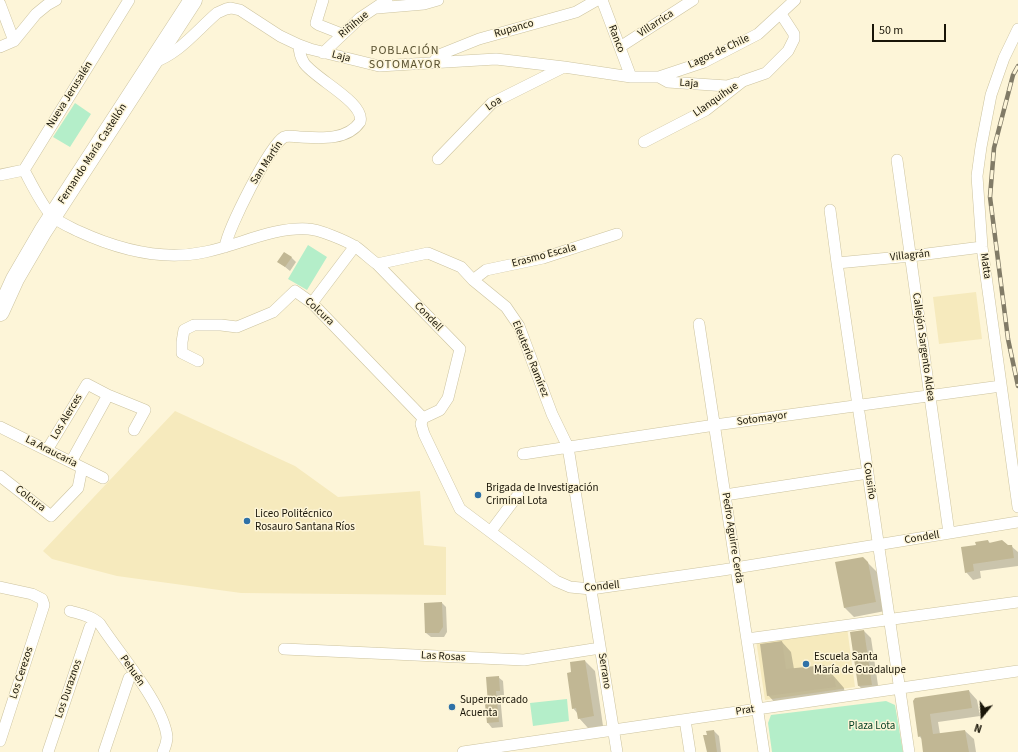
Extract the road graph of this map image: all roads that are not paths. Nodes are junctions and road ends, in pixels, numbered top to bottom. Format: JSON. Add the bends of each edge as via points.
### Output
{"nodes":[{"id":1,"x":129,"y":0,"type":"edge"},
{"id":2,"x":193,"y":0,"type":"edge"},
{"id":3,"x":324,"y":0,"type":"edge"},
{"id":4,"x":387,"y":0,"type":"edge"},
{"id":5,"x":438,"y":0,"type":"edge"},
{"id":6,"x":597,"y":0,"type":"edge"},
{"id":7,"x":602,"y":0,"type":"edge"},
{"id":8,"x":693,"y":0,"type":"edge"},
{"id":9,"x":795,"y":0,"type":"edge"},
{"id":10,"x":50,"y":2,"type":"edge"},
{"id":11,"x":0,"y":4,"type":"edge"},
{"id":12,"x":374,"y":8,"type":"junction"},
{"id":13,"x":781,"y":14,"type":"junction"},
{"id":14,"x":1018,"y":29,"type":"edge"},
{"id":15,"x":342,"y":34,"type":"junction"},
{"id":16,"x":14,"y":41,"type":"junction"},
{"id":17,"x":298,"y":45,"type":"junction"},
{"id":18,"x":0,"y":47,"type":"edge"},
{"id":19,"x":620,"y":47,"type":"junction"},
{"id":20,"x":323,"y":53,"type":"junction"},
{"id":21,"x":434,"y":62,"type":"junction"},
{"id":22,"x":152,"y":64,"type":"junction"},
{"id":23,"x":564,"y":67,"type":"junction"},
{"id":24,"x":631,"y":77,"type":"junction"},
{"id":25,"x":660,"y":77,"type":"junction"},
{"id":26,"x":743,"y":81,"type":"junction"},
{"id":27,"x":644,"y":142,"type":"dead end"},
{"id":28,"x":438,"y":159,"type":"dead end"},
{"id":29,"x":897,"y":160,"type":"dead end"},
{"id":30,"x":24,"y":170,"type":"junction"},
{"id":31,"x":0,"y":176,"type":"edge"},
{"id":32,"x":830,"y":210,"type":"dead end"},
{"id":33,"x":52,"y":216,"type":"junction"},
{"id":34,"x":617,"y":234,"type":"dead end"},
{"id":35,"x":355,"y":246,"type":"junction"},
{"id":36,"x":225,"y":247,"type":"junction"},
{"id":37,"x":982,"y":247,"type":"junction"},
{"id":38,"x":911,"y":256,"type":"junction"},
{"id":39,"x":837,"y":263,"type":"junction"},
{"id":40,"x":377,"y":264,"type":"junction"},
{"id":41,"x":472,"y":280,"type":"junction"},
{"id":42,"x":312,"y":303,"type":"junction"},
{"id":43,"x":0,"y":312,"type":"edge"},
{"id":44,"x":700,"y":324,"type":"dead end"},
{"id":45,"x":198,"y":361,"type":"dead end"},
{"id":46,"x":1001,"y":386,"type":"junction"},
{"id":47,"x":108,"y":395,"type":"junction"},
{"id":48,"x":930,"y":396,"type":"junction"},
{"id":49,"x":858,"y":406,"type":"junction"},
{"id":50,"x":423,"y":418,"type":"junction"},
{"id":51,"x":715,"y":425,"type":"junction"},
{"id":52,"x":0,"y":427,"type":"edge"},
{"id":53,"x":134,"y":430,"type":"dead end"},
{"id":54,"x":568,"y":447,"type":"junction"},
{"id":55,"x":47,"y":450,"type":"junction"},
{"id":56,"x":523,"y":454,"type":"dead end"},
{"id":57,"x":71,"y":462,"type":"junction"},
{"id":58,"x":82,"y":468,"type":"junction"},
{"id":59,"x":868,"y":473,"type":"junction"},
{"id":60,"x":0,"y":476,"type":"edge"},
{"id":61,"x":103,"y":478,"type":"dead end"},
{"id":62,"x":518,"y":495,"type":"dead end"},
{"id":63,"x":726,"y":495,"type":"junction"},
{"id":64,"x":1018,"y":507,"type":"edge"},
{"id":65,"x":1018,"y":522,"type":"edge"},
{"id":66,"x":491,"y":531,"type":"junction"},
{"id":67,"x":949,"y":533,"type":"junction"},
{"id":68,"x":879,"y":545,"type":"junction"},
{"id":69,"x":736,"y":568,"type":"junction"},
{"id":70,"x":0,"y":587,"type":"edge"},
{"id":71,"x":591,"y":589,"type":"junction"},
{"id":72,"x":1018,"y":602,"type":"edge"},
{"id":73,"x":70,"y":611,"type":"dead end"},
{"id":74,"x":890,"y":620,"type":"junction"},
{"id":75,"x":90,"y":627,"type":"dead end"},
{"id":76,"x":747,"y":639,"type":"junction"},
{"id":77,"x":600,"y":648,"type":"junction"},
{"id":78,"x":284,"y":649,"type":"dead end"},
{"id":79,"x":1018,"y":671,"type":"edge"},
{"id":80,"x":129,"y":678,"type":"dead end"},
{"id":81,"x":900,"y":688,"type":"junction"},
{"id":82,"x":758,"y":710,"type":"junction"},
{"id":83,"x":686,"y":720,"type":"junction"},
{"id":84,"x":614,"y":730,"type":"junction"},
{"id":85,"x":0,"y":741,"type":"edge"},
{"id":86,"x":48,"y":752,"type":"edge"},
{"id":87,"x":104,"y":752,"type":"edge"},
{"id":88,"x":163,"y":752,"type":"edge"},
{"id":89,"x":469,"y":752,"type":"edge"},
{"id":90,"x":617,"y":752,"type":"edge"},
{"id":91,"x":690,"y":752,"type":"edge"},
{"id":92,"x":764,"y":752,"type":"edge"},
{"id":93,"x":909,"y":752,"type":"edge"}],
"edges":[{"from":1,"to":30,"type":"street","name":"Nueva Jerusalén"},
{"from":2,"to":22,"type":"main road","name":"Fernando María Castellón"},
{"from":3,"to":15,"type":"street","via":[[316,22]]},
{"from":4,"to":12,"type":"street","name":"Riñihue"},
{"from":5,"to":12,"type":"street","via":[[424,4]]},
{"from":6,"to":21,"type":"street","name":"Rupanco","via":[[576,12],[479,39],[439,55]]},
{"from":7,"to":19,"type":"street","name":"Ranco"},
{"from":8,"to":19,"type":"street","name":"Villarrica"},
{"from":9,"to":13,"type":"street","name":"Lagos de Chile"},
{"from":10,"to":16,"type":"street","via":[[36,14]]},
{"from":11,"to":16,"type":"street"},
{"from":12,"to":15,"type":"street","name":"Riñihue"},
{"from":13,"to":25,"type":"street","name":"Lagos de Chile","via":[[758,34],[704,62]]},
{"from":13,"to":26,"type":"street","name":"Llanquihue","via":[[794,34],[788,51],[766,73]]},
{"from":14,"to":37,"type":"street","name":"Matta","via":[[991,95],[981,147],[977,176]]},
{"from":15,"to":20,"type":"street","name":"Riñihue"},
{"from":16,"to":18,"type":"street"},
{"from":17,"to":20,"type":"street","name":"Laja"},
{"from":17,"to":22,"type":"street","name":"Laja","via":[[240,10],[226,8],[217,13],[173,53]]},
{"from":17,"to":36,"type":"street","name":"San Martín","via":[[305,64],[354,105],[360,113],[360,122],[351,130],[334,136],[288,136],[283,139],[272,152],[250,190],[230,229]]},
{"from":19,"to":24,"type":"street","name":"Ranco"},
{"from":20,"to":21,"type":"street","name":"Laja","via":[[379,66]]},
{"from":21,"to":23,"type":"street","name":"Laja","via":[[496,59]]},
{"from":22,"to":33,"type":"main road","name":"Fernando María Castellón"},
{"from":23,"to":24,"type":"street","name":"Laja"},
{"from":23,"to":28,"type":"street","name":"Loa","via":[[492,103]]},
{"from":24,"to":25,"type":"street","name":"Lagos de Chile"},
{"from":25,"to":26,"type":"street","name":"Laja","via":[[668,82],[727,86]]},
{"from":26,"to":27,"type":"street","name":"Llanquihue","via":[[706,110]]},
{"from":29,"to":38,"type":"street","name":"Callejón Sargento Aldea"},
{"from":30,"to":31,"type":"street"},
{"from":30,"to":33,"type":"street"},
{"from":32,"to":39,"type":"street","name":"Cousiño"},
{"from":33,"to":36,"type":"street","via":[[94,238],[143,252],[184,255]]},
{"from":33,"to":43,"type":"main road","name":"Fernando María Castellón","via":[[21,268]]},
{"from":34,"to":41,"type":"street","name":"Erasmo Escala","via":[[543,258],[486,270]]},
{"from":35,"to":36,"type":"street","via":[[310,229],[272,233]]},
{"from":35,"to":40,"type":"street"},
{"from":35,"to":42,"type":"street"},
{"from":37,"to":38,"type":"street","name":"Villagrán"},
{"from":37,"to":46,"type":"street","name":"Matta"},
{"from":38,"to":39,"type":"street","name":"Villagrán"},
{"from":38,"to":48,"type":"street","name":"Callejón Sargento Aldea"},
{"from":39,"to":49,"type":"street","name":"Cousiño"},
{"from":40,"to":41,"type":"street","name":"Eleuterio Ramírez","via":[[428,253],[461,267]]},
{"from":40,"to":50,"type":"street","name":"Condell","via":[[460,349],[448,398],[440,410]]},
{"from":41,"to":54,"type":"street","name":"Eleuterio Ramírez","via":[[506,307],[519,326],[552,414]]},
{"from":42,"to":45,"type":"street","name":"Colcura","via":[[295,291],[273,312],[237,327],[194,325],[184,330],[182,353]]},
{"from":42,"to":50,"type":"street","name":"Colcura"},
{"from":44,"to":51,"type":"street","name":"Pedro Aguirre Cerda"},
{"from":46,"to":48,"type":"street","name":"Sotomayor"},
{"from":46,"to":64,"type":"street","name":"Matta"},
{"from":47,"to":53,"type":"street","via":[[145,410]]},
{"from":47,"to":55,"type":"street","name":"Los Alerces","via":[[86,384]]},
{"from":47,"to":57,"type":"street"},
{"from":48,"to":49,"type":"street","name":"Sotomayor"},
{"from":48,"to":67,"type":"street","name":"Callejón Sargento Aldea"},
{"from":49,"to":51,"type":"street","name":"Sotomayor"},
{"from":49,"to":59,"type":"street","name":"Cousiño"},
{"from":50,"to":66,"type":"street","name":"Condell","via":[[421,424],[424,434],[460,509]]},
{"from":51,"to":54,"type":"street","name":"Sotomayor"},
{"from":51,"to":63,"type":"street","name":"Pedro Aguirre Cerda"},
{"from":52,"to":55,"type":"street","name":"La Araucaria"},
{"from":54,"to":56,"type":"street","name":"Sotomayor"},
{"from":54,"to":71,"type":"street","name":"Eleuterio Ramírez"},
{"from":55,"to":57,"type":"street","name":"La Araucaria"},
{"from":57,"to":58,"type":"street","name":"La Araucaria"},
{"from":58,"to":60,"type":"street","name":"Colcura","via":[[78,488],[51,516]]},
{"from":58,"to":61,"type":"street","name":"La Araucaria"},
{"from":59,"to":63,"type":"street"},
{"from":59,"to":68,"type":"street","name":"Cousiño"},
{"from":62,"to":66,"type":"street"},
{"from":63,"to":69,"type":"street","name":"Pedro Aguirre Cerda"},
{"from":65,"to":67,"type":"street","name":"Condell"},
{"from":66,"to":71,"type":"street","name":"Condell","via":[[556,581],[570,587]]},
{"from":67,"to":68,"type":"street","name":"Condell"},
{"from":68,"to":69,"type":"street","name":"Condell"},
{"from":68,"to":74,"type":"street","name":"Cousiño"},
{"from":69,"to":71,"type":"street","name":"Condell"},
{"from":69,"to":76,"type":"street","name":"Pedro Aguirre Cerda"},
{"from":70,"to":85,"type":"street","name":"Los Cerezos","via":[[32,594],[42,599],[44,605]]},
{"from":71,"to":77,"type":"street","name":"Serrano"},
{"from":72,"to":74,"type":"street"},
{"from":73,"to":88,"type":"street","name":"Pehuén","via":[[100,624],[152,699],[166,735],[167,742]]},
{"from":74,"to":76,"type":"street"},
{"from":74,"to":81,"type":"street","name":"Cousiño"},
{"from":75,"to":86,"type":"street","name":"Los Duraznos"},
{"from":76,"to":82,"type":"street","name":"Pedro Aguirre Cerda"},
{"from":77,"to":78,"type":"street","name":"Las Rosas","via":[[524,660]]},
{"from":77,"to":84,"type":"street","name":"Serrano"},
{"from":79,"to":81,"type":"street","name":"Prat"},
{"from":80,"to":87,"type":"street"},
{"from":81,"to":82,"type":"street","name":"Prat"},
{"from":81,"to":93,"type":"street","name":"Cousiño"},
{"from":82,"to":83,"type":"street","name":"Prat"},
{"from":82,"to":92,"type":"street","name":"Pedro Aguirre Cerda"},
{"from":83,"to":84,"type":"street","name":"Prat"},
{"from":83,"to":91,"type":"street"},
{"from":84,"to":89,"type":"street","name":"Prat"},
{"from":84,"to":90,"type":"street","name":"Serrano"}]}
